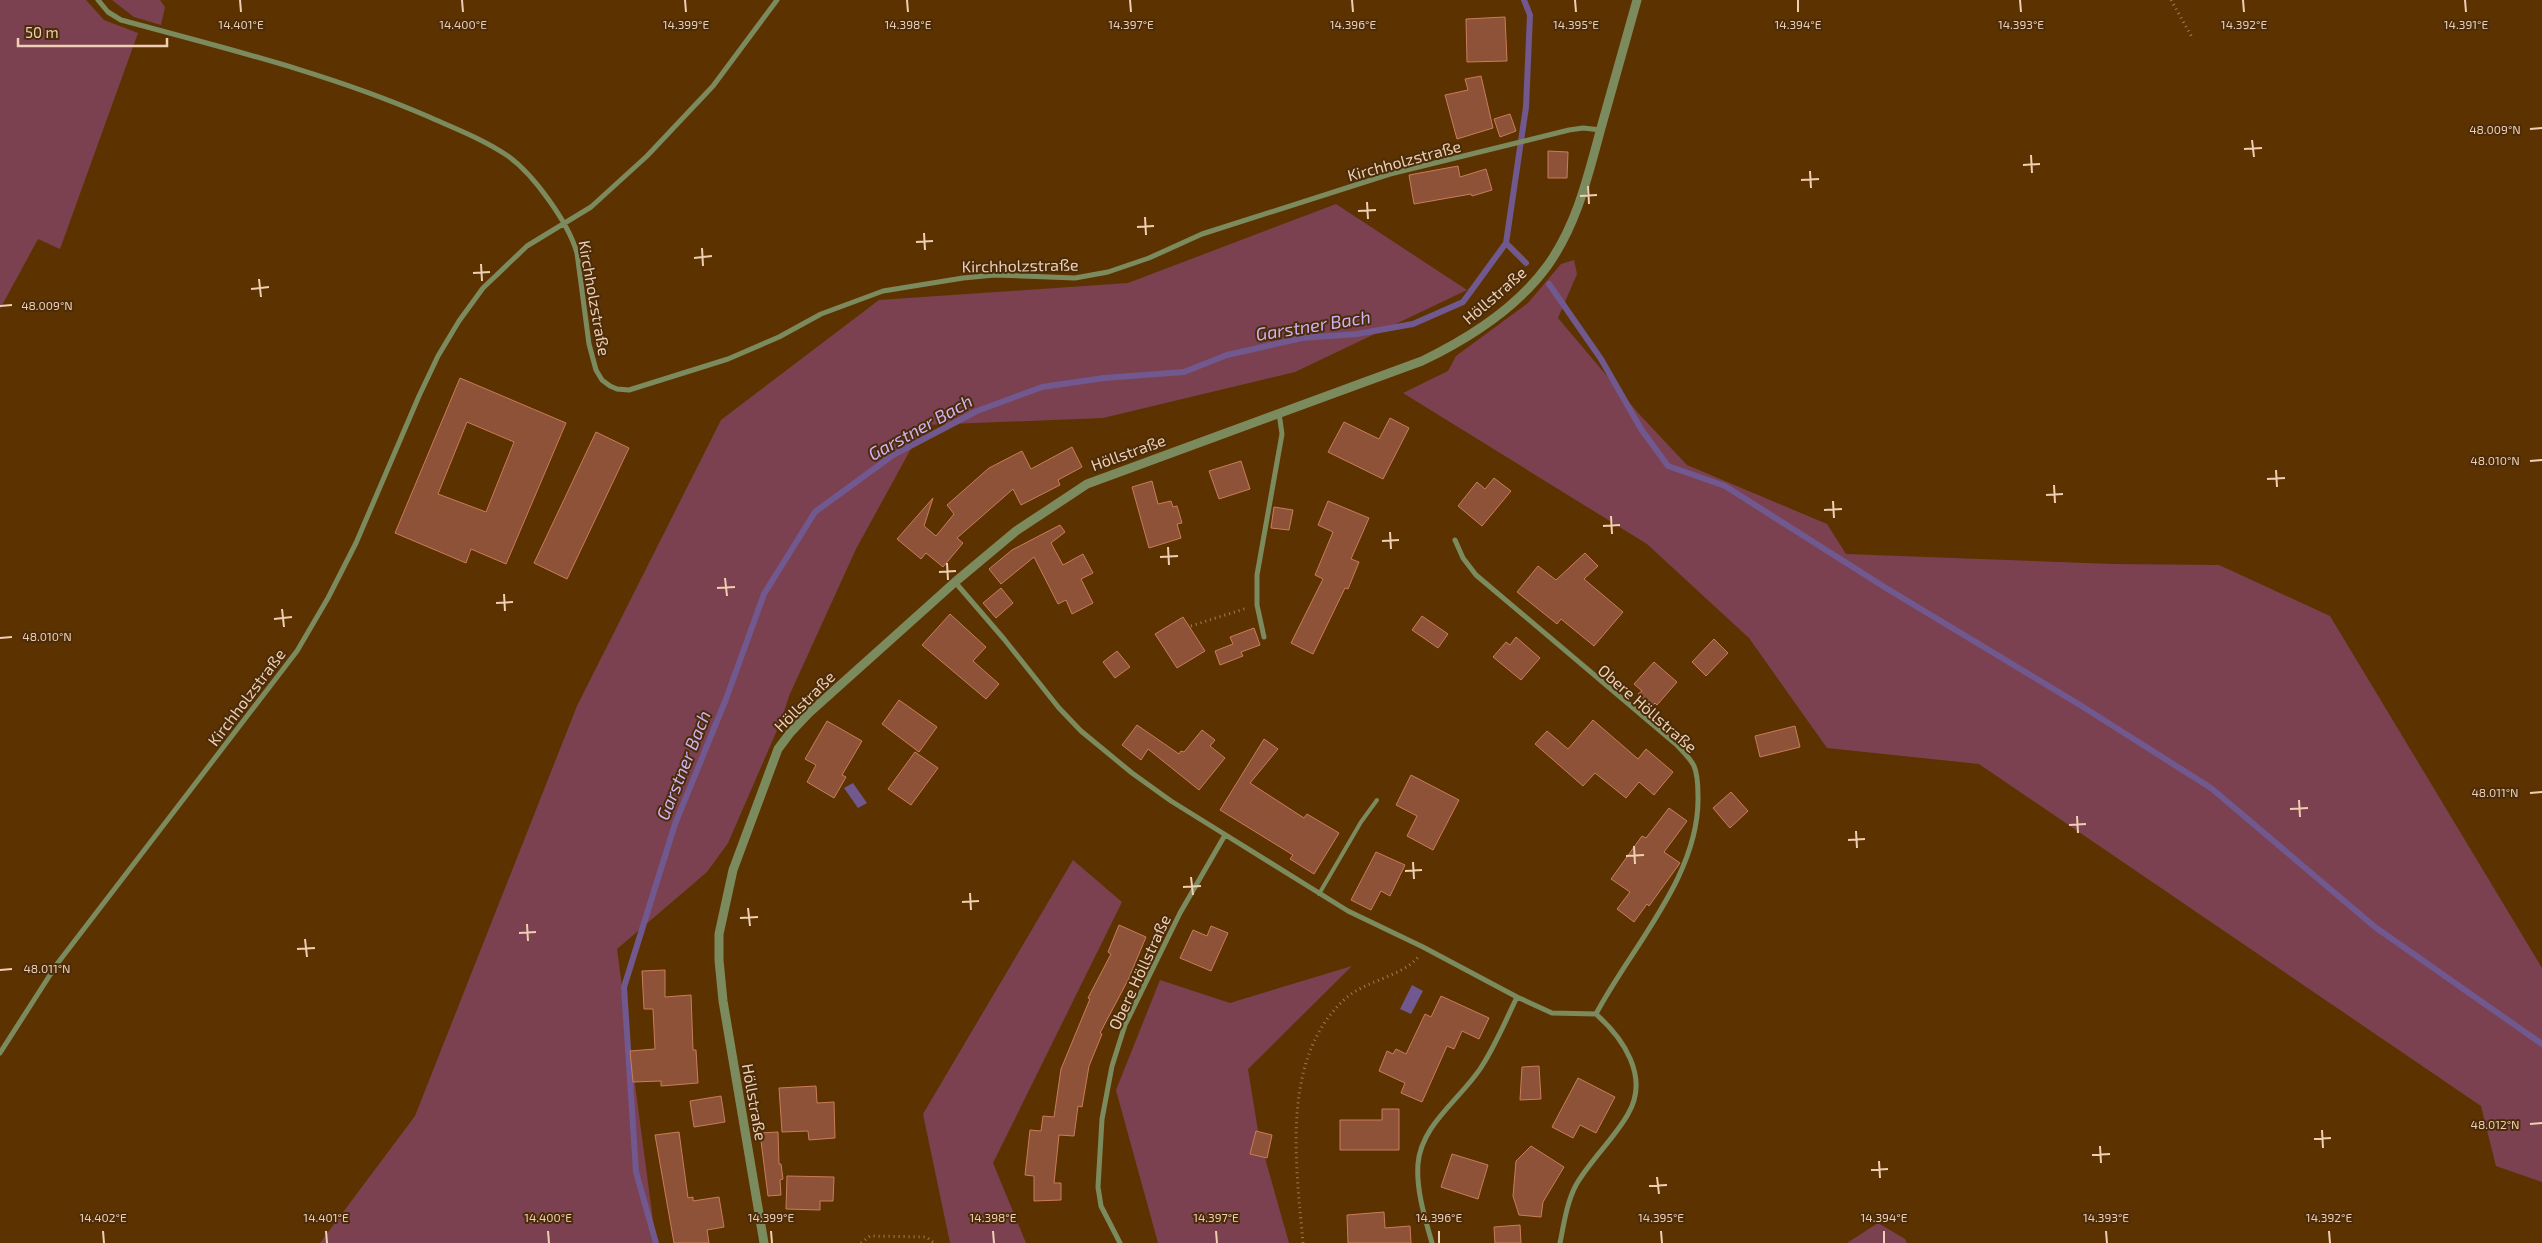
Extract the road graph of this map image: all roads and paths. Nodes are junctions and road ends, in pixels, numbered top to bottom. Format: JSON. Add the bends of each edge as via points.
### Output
{"nodes":[{"id":1,"x":98,"y":0,"type":"edge"},
{"id":2,"x":776,"y":0,"type":"edge"},
{"id":3,"x":1637,"y":0,"type":"edge"},
{"id":4,"x":2170,"y":0,"type":"edge"},
{"id":5,"x":2193,"y":39,"type":"dead end"},
{"id":6,"x":1601,"y":130,"type":"junction"},
{"id":7,"x":566,"y":224,"type":"junction"},
{"id":8,"x":1279,"y":413,"type":"junction"},
{"id":9,"x":1456,"y":540,"type":"dead end"},
{"id":10,"x":955,"y":582,"type":"junction"},
{"id":11,"x":1258,"y":605,"type":"junction"},
{"id":12,"x":1191,"y":626,"type":"dead end"},
{"id":13,"x":1264,"y":637,"type":"dead end"},
{"id":14,"x":1377,"y":800,"type":"dead end"},
{"id":15,"x":1225,"y":835,"type":"junction"},
{"id":16,"x":1319,"y":894,"type":"junction"},
{"id":17,"x":1423,"y":947,"type":"junction"},
{"id":18,"x":1517,"y":998,"type":"junction"},
{"id":19,"x":1596,"y":1014,"type":"junction"},
{"id":20,"x":0,"y":1053,"type":"edge"},
{"id":21,"x":764,"y":1243,"type":"edge"},
{"id":22,"x":862,"y":1243,"type":"edge"},
{"id":23,"x":934,"y":1243,"type":"edge"},
{"id":24,"x":1120,"y":1243,"type":"edge"},
{"id":25,"x":1303,"y":1243,"type":"edge"},
{"id":26,"x":1432,"y":1243,"type":"edge"},
{"id":27,"x":1560,"y":1243,"type":"edge"}],
"edges":[{"from":1,"to":7,"type":"street","via":[[121,20],[309,72],[380,96],[452,127],[493,147],[520,166]]},
{"from":2,"to":7,"type":"street","name":"Kirchholzstraße","via":[[707,93],[614,187]]},
{"from":3,"to":6,"type":"street","name":"Höllstraße"},
{"from":4,"to":5,"type":"path"},
{"from":6,"to":7,"type":"street","name":"Kirchholzstraße","via":[[1583,128],[1548,135],[1390,174],[1202,234],[1108,272],[1075,278],[963,278],[884,291],[821,314],[737,356],[629,390],[610,386],[596,370],[589,344],[578,253]]},
{"from":6,"to":8,"type":"street","name":"Höllstraße","via":[[1588,178],[1562,243],[1528,289],[1502,312],[1474,334],[1422,361]]},
{"from":7,"to":20,"type":"street","name":"Kirchholzstraße","via":[[516,255],[483,288],[459,320],[438,356],[356,543],[311,629],[58,964]]},
{"from":8,"to":10,"type":"street","name":"Höllstraße","via":[[1087,484],[1016,531]]},
{"from":8,"to":11,"type":"street","via":[[1282,434],[1257,575]]},
{"from":9,"to":19,"type":"street","name":"Obere Höllstraße","via":[[1462,558],[1472,571],[1677,746],[1688,756],[1697,774],[1698,805],[1686,864]]},
{"from":10,"to":15,"type":"street","via":[[1081,731],[1132,773]]},
{"from":10,"to":21,"type":"street","name":"Höllstraße","via":[[790,733],[778,749],[732,870],[719,934],[719,960],[732,1060]]},
{"from":11,"to":12,"type":"path"},
{"from":11,"to":13,"type":"street"},
{"from":14,"to":16,"type":"lane"},
{"from":15,"to":16,"type":"street"},
{"from":15,"to":24,"type":"street","name":"Obere Höllstraße","via":[[1180,913],[1125,1025],[1112,1066],[1102,1119],[1098,1187],[1101,1206]]},
{"from":16,"to":17,"type":"street"},
{"from":17,"to":18,"type":"street"},
{"from":17,"to":25,"type":"path","via":[[1411,964],[1360,987],[1336,1007],[1323,1024],[1305,1060],[1297,1152]]},
{"from":18,"to":19,"type":"street","via":[[1552,1013]]},
{"from":18,"to":26,"type":"street","via":[[1481,1067],[1431,1129],[1420,1150],[1420,1196]]},
{"from":19,"to":27,"type":"street","via":[[1612,1028],[1628,1053],[1633,1067],[1635,1096],[1628,1114],[1575,1187]]},
{"from":22,"to":23,"type":"path","via":[[870,1236],[926,1237]]}]}
